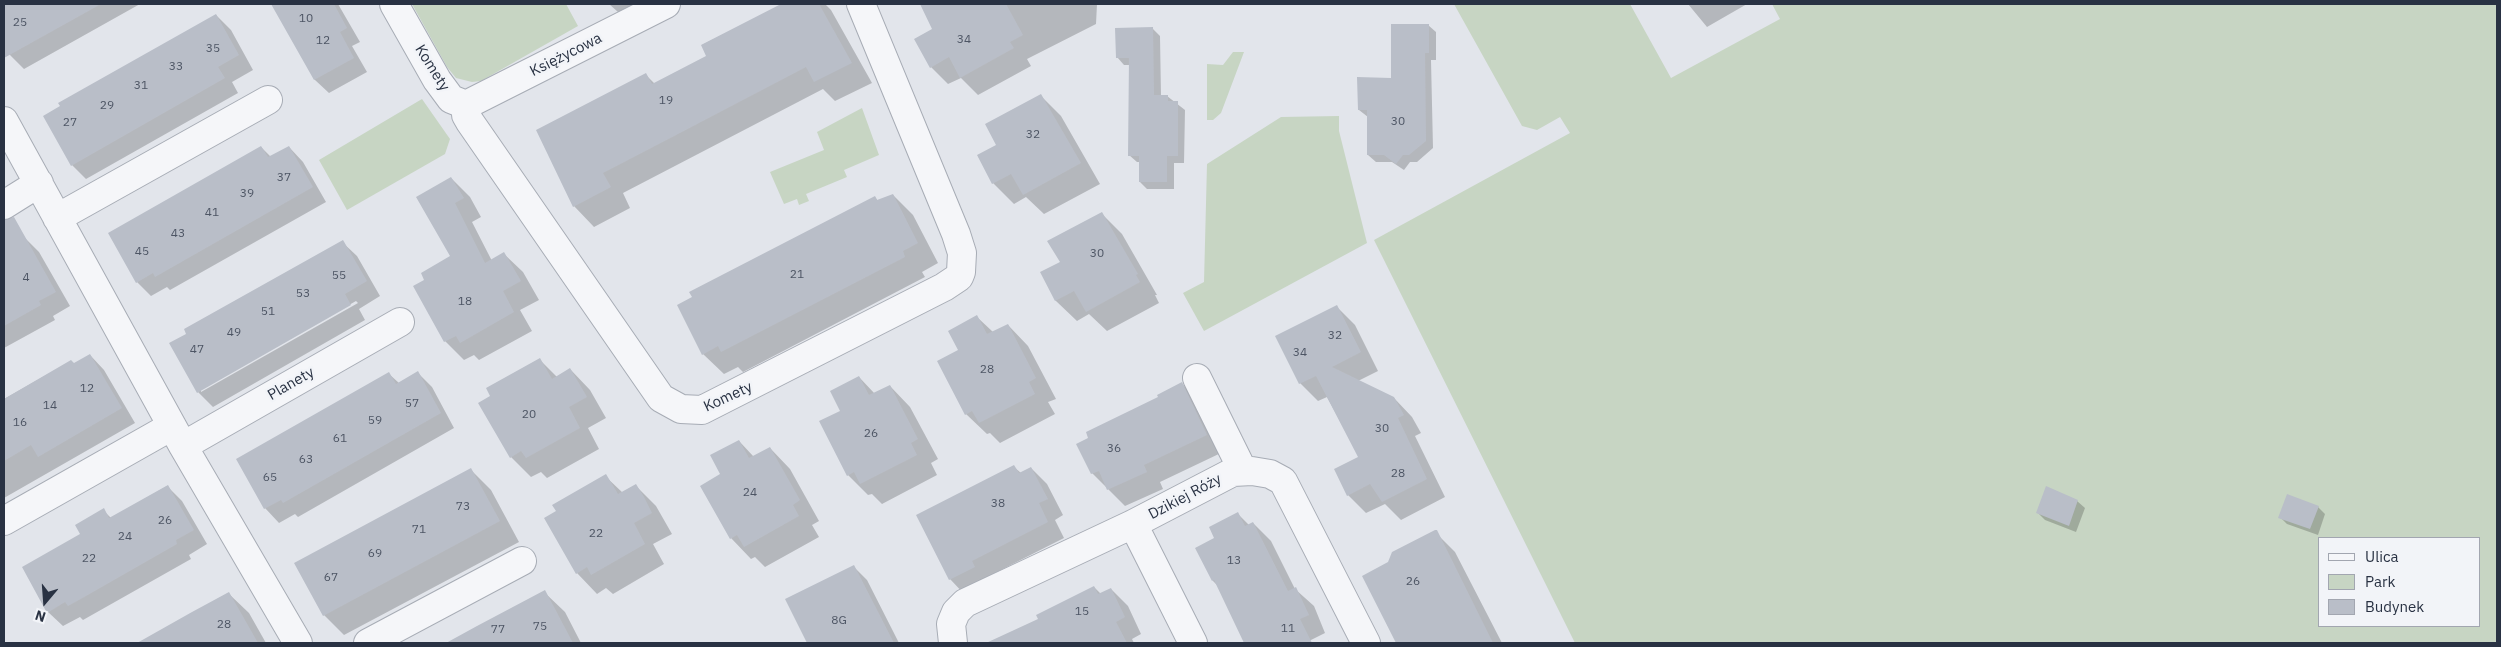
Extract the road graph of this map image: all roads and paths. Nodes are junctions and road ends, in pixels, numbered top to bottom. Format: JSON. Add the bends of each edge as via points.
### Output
{"nodes":[{"id":1,"x":394,"y":4,"type":"edge"},
{"id":2,"x":666,"y":4,"type":"edge"},
{"id":3,"x":861,"y":4,"type":"edge"},
{"id":4,"x":268,"y":100,"type":"dead end"},
{"id":5,"x":466,"y":105,"type":"junction"},
{"id":6,"x":4,"y":120,"type":"edge"},
{"id":7,"x":38,"y":183,"type":"junction"},
{"id":8,"x":4,"y":205,"type":"edge"},
{"id":9,"x":56,"y":218,"type":"junction"},
{"id":10,"x":400,"y":322,"type":"dead end"},
{"id":11,"x":1197,"y":378,"type":"dead end"},
{"id":12,"x":177,"y":436,"type":"junction"},
{"id":13,"x":1243,"y":471,"type":"junction"},
{"id":14,"x":4,"y":522,"type":"edge"},
{"id":15,"x":1133,"y":524,"type":"junction"},
{"id":16,"x":522,"y":561,"type":"dead end"},
{"id":17,"x":298,"y":643,"type":"edge"},
{"id":18,"x":368,"y":643,"type":"edge"},
{"id":19,"x":953,"y":643,"type":"edge"},
{"id":20,"x":1193,"y":643,"type":"edge"},
{"id":21,"x":1366,"y":643,"type":"edge"}],
"edges":[{"from":1,"to":5,"type":"street","name":"Komety","via":[[437,80],[451,99]]},
{"from":2,"to":5,"type":"street","name":"Księżycowa"},
{"from":3,"to":5,"type":"street","name":"Komety","via":[[956,234],[963,258],[961,272],[944,287],[702,410],[681,409],[661,398],[474,129],[466,115]]},
{"from":4,"to":9,"type":"street"},
{"from":6,"to":7,"type":"street"},
{"from":7,"to":8,"type":"street"},
{"from":7,"to":9,"type":"street"},
{"from":9,"to":12,"type":"street"},
{"from":10,"to":12,"type":"street","name":"Planety"},
{"from":11,"to":13,"type":"street"},
{"from":12,"to":14,"type":"street","name":"Planety"},
{"from":12,"to":17,"type":"street"},
{"from":13,"to":15,"type":"street","name":"Dzikiej Róży","via":[[1233,472]]},
{"from":13,"to":21,"type":"street","name":"Dzikiej Róży","via":[[1270,474],[1283,481]]},
{"from":15,"to":19,"type":"street","name":"Dzikiej Róży","via":[[965,604],[956,612],[951,624]]},
{"from":15,"to":20,"type":"street"},
{"from":16,"to":18,"type":"street"}]}
